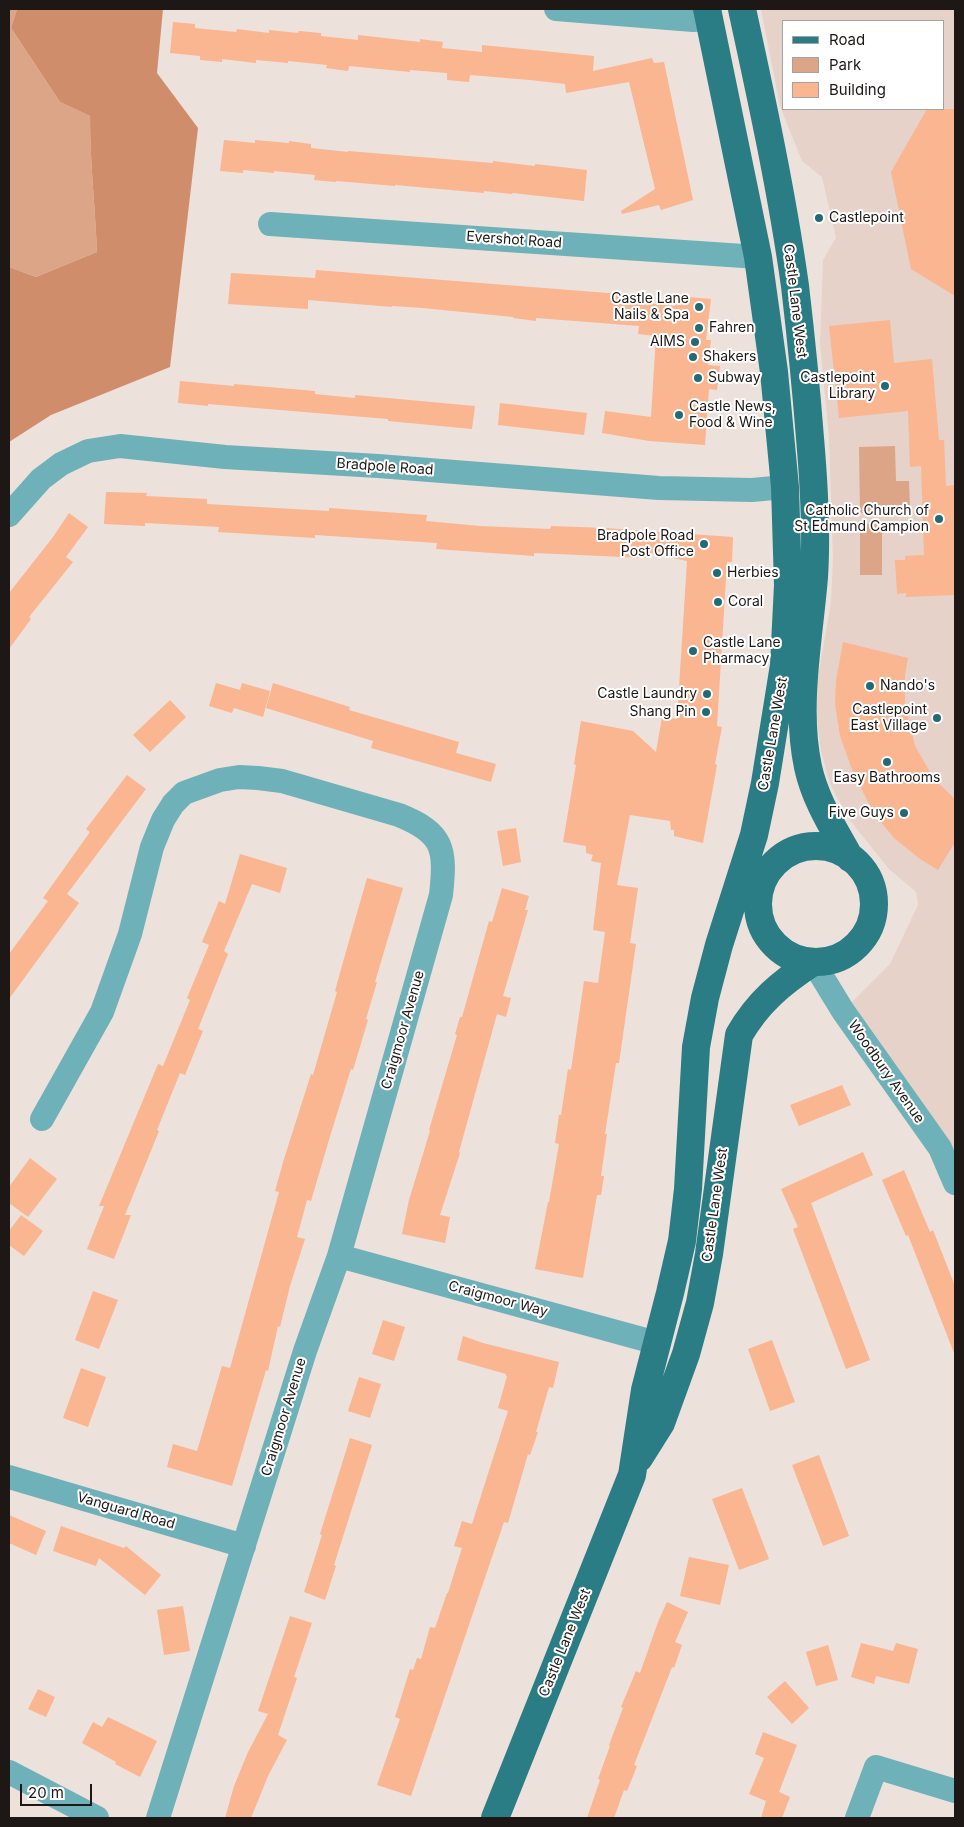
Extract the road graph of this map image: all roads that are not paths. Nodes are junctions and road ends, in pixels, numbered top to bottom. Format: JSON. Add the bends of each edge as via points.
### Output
{"nodes":[{"id":1,"x":556,"y":9,"type":"edge"},
{"id":2,"x":742,"y":9,"type":"edge"},
{"id":3,"x":708,"y":14,"type":"edge"},
{"id":4,"x":270,"y":224,"type":"dead end"},
{"id":5,"x":758,"y":257,"type":"junction"},
{"id":6,"x":785,"y":487,"type":"junction"},
{"id":7,"x":9,"y":516,"type":"edge"},
{"id":8,"x":754,"y":835,"type":"junction"},
{"id":9,"x":850,"y":858,"type":"junction"},
{"id":10,"x":761,"y":890,"type":"junction"},
{"id":11,"x":719,"y":945,"type":"junction"},
{"id":12,"x":813,"y":962,"type":"junction"},
{"id":13,"x":42,"y":1119,"type":"dead end"},
{"id":14,"x":955,"y":1183,"type":"edge"},
{"id":15,"x":340,"y":1256,"type":"junction"},
{"id":16,"x":657,"y":1343,"type":"junction"},
{"id":17,"x":634,"y":1467,"type":"junction"},
{"id":18,"x":9,"y":1477,"type":"edge"},
{"id":19,"x":244,"y":1546,"type":"junction"},
{"id":20,"x":9,"y":1772,"type":"edge"},
{"id":21,"x":955,"y":1791,"type":"edge"},
{"id":22,"x":97,"y":1818,"type":"edge"},
{"id":23,"x":158,"y":1818,"type":"edge"},
{"id":24,"x":495,"y":1818,"type":"edge"},
{"id":25,"x":857,"y":1818,"type":"edge"}],
"edges":[{"from":1,"to":3,"type":"street","via":[[693,20]]},
{"from":2,"to":9,"type":"main road","name":"Castle Lane West","via":[[792,266],[808,421],[815,520],[803,722],[808,767],[825,813]]},
{"from":3,"to":5,"type":"main road","name":"Castle Lane West"},
{"from":4,"to":5,"type":"street","name":"Evershot Road"},
{"from":5,"to":6,"type":"main road","name":"Castle Lane West"},
{"from":6,"to":7,"type":"street","name":"Bradpole Road","via":[[752,490],[659,488],[225,457],[120,446],[88,451],[61,464],[41,479]]},
{"from":6,"to":8,"type":"main road","name":"Castle Lane West","via":[[788,585],[784,664]]},
{"from":8,"to":10,"type":"main road","name":"Castle Lane West"},
{"from":8,"to":11,"type":"main road","name":"Castle Lane West"},
{"from":9,"to":10,"type":"main road","via":[[819,846],[803,848],[774,864]]},
{"from":9,"to":12,"type":"main road","via":[[868,879],[873,895],[869,929],[846,954]]},
{"from":10,"to":11,"type":"main road","name":"Castle Lane West"},
{"from":10,"to":12,"type":"main road","via":[[760,921],[768,937],[780,950],[796,959]]},
{"from":11,"to":16,"type":"main road","name":"Castle Lane West","via":[[696,1047],[682,1241]]},
{"from":12,"to":14,"type":"street","name":"Woodbury Avenue","via":[[843,1011],[940,1148]]},
{"from":12,"to":17,"type":"main road","name":"Castle Lane West","via":[[765,998],[739,1035],[700,1303],[661,1423]]},
{"from":13,"to":15,"type":"street","name":"Craigmoor Avenue","via":[[102,1012],[130,934],[152,846],[163,820],[184,793],[239,777],[274,780],[416,822],[427,829],[441,846],[444,867],[442,895]]},
{"from":15,"to":16,"type":"street","name":"Craigmoor Way"},
{"from":15,"to":19,"type":"street","name":"Craigmoor Avenue","via":[[305,1351]]},
{"from":16,"to":17,"type":"main road","name":"Castle Lane West","via":[[645,1390]]},
{"from":17,"to":24,"type":"main road","name":"Castle Lane West"},
{"from":18,"to":19,"type":"street","name":"Vanguard Road"},
{"from":19,"to":23,"type":"street","name":"Craigmoor Avenue"},
{"from":20,"to":22,"type":"street"},
{"from":21,"to":25,"type":"street","via":[[876,1767]]}]}
